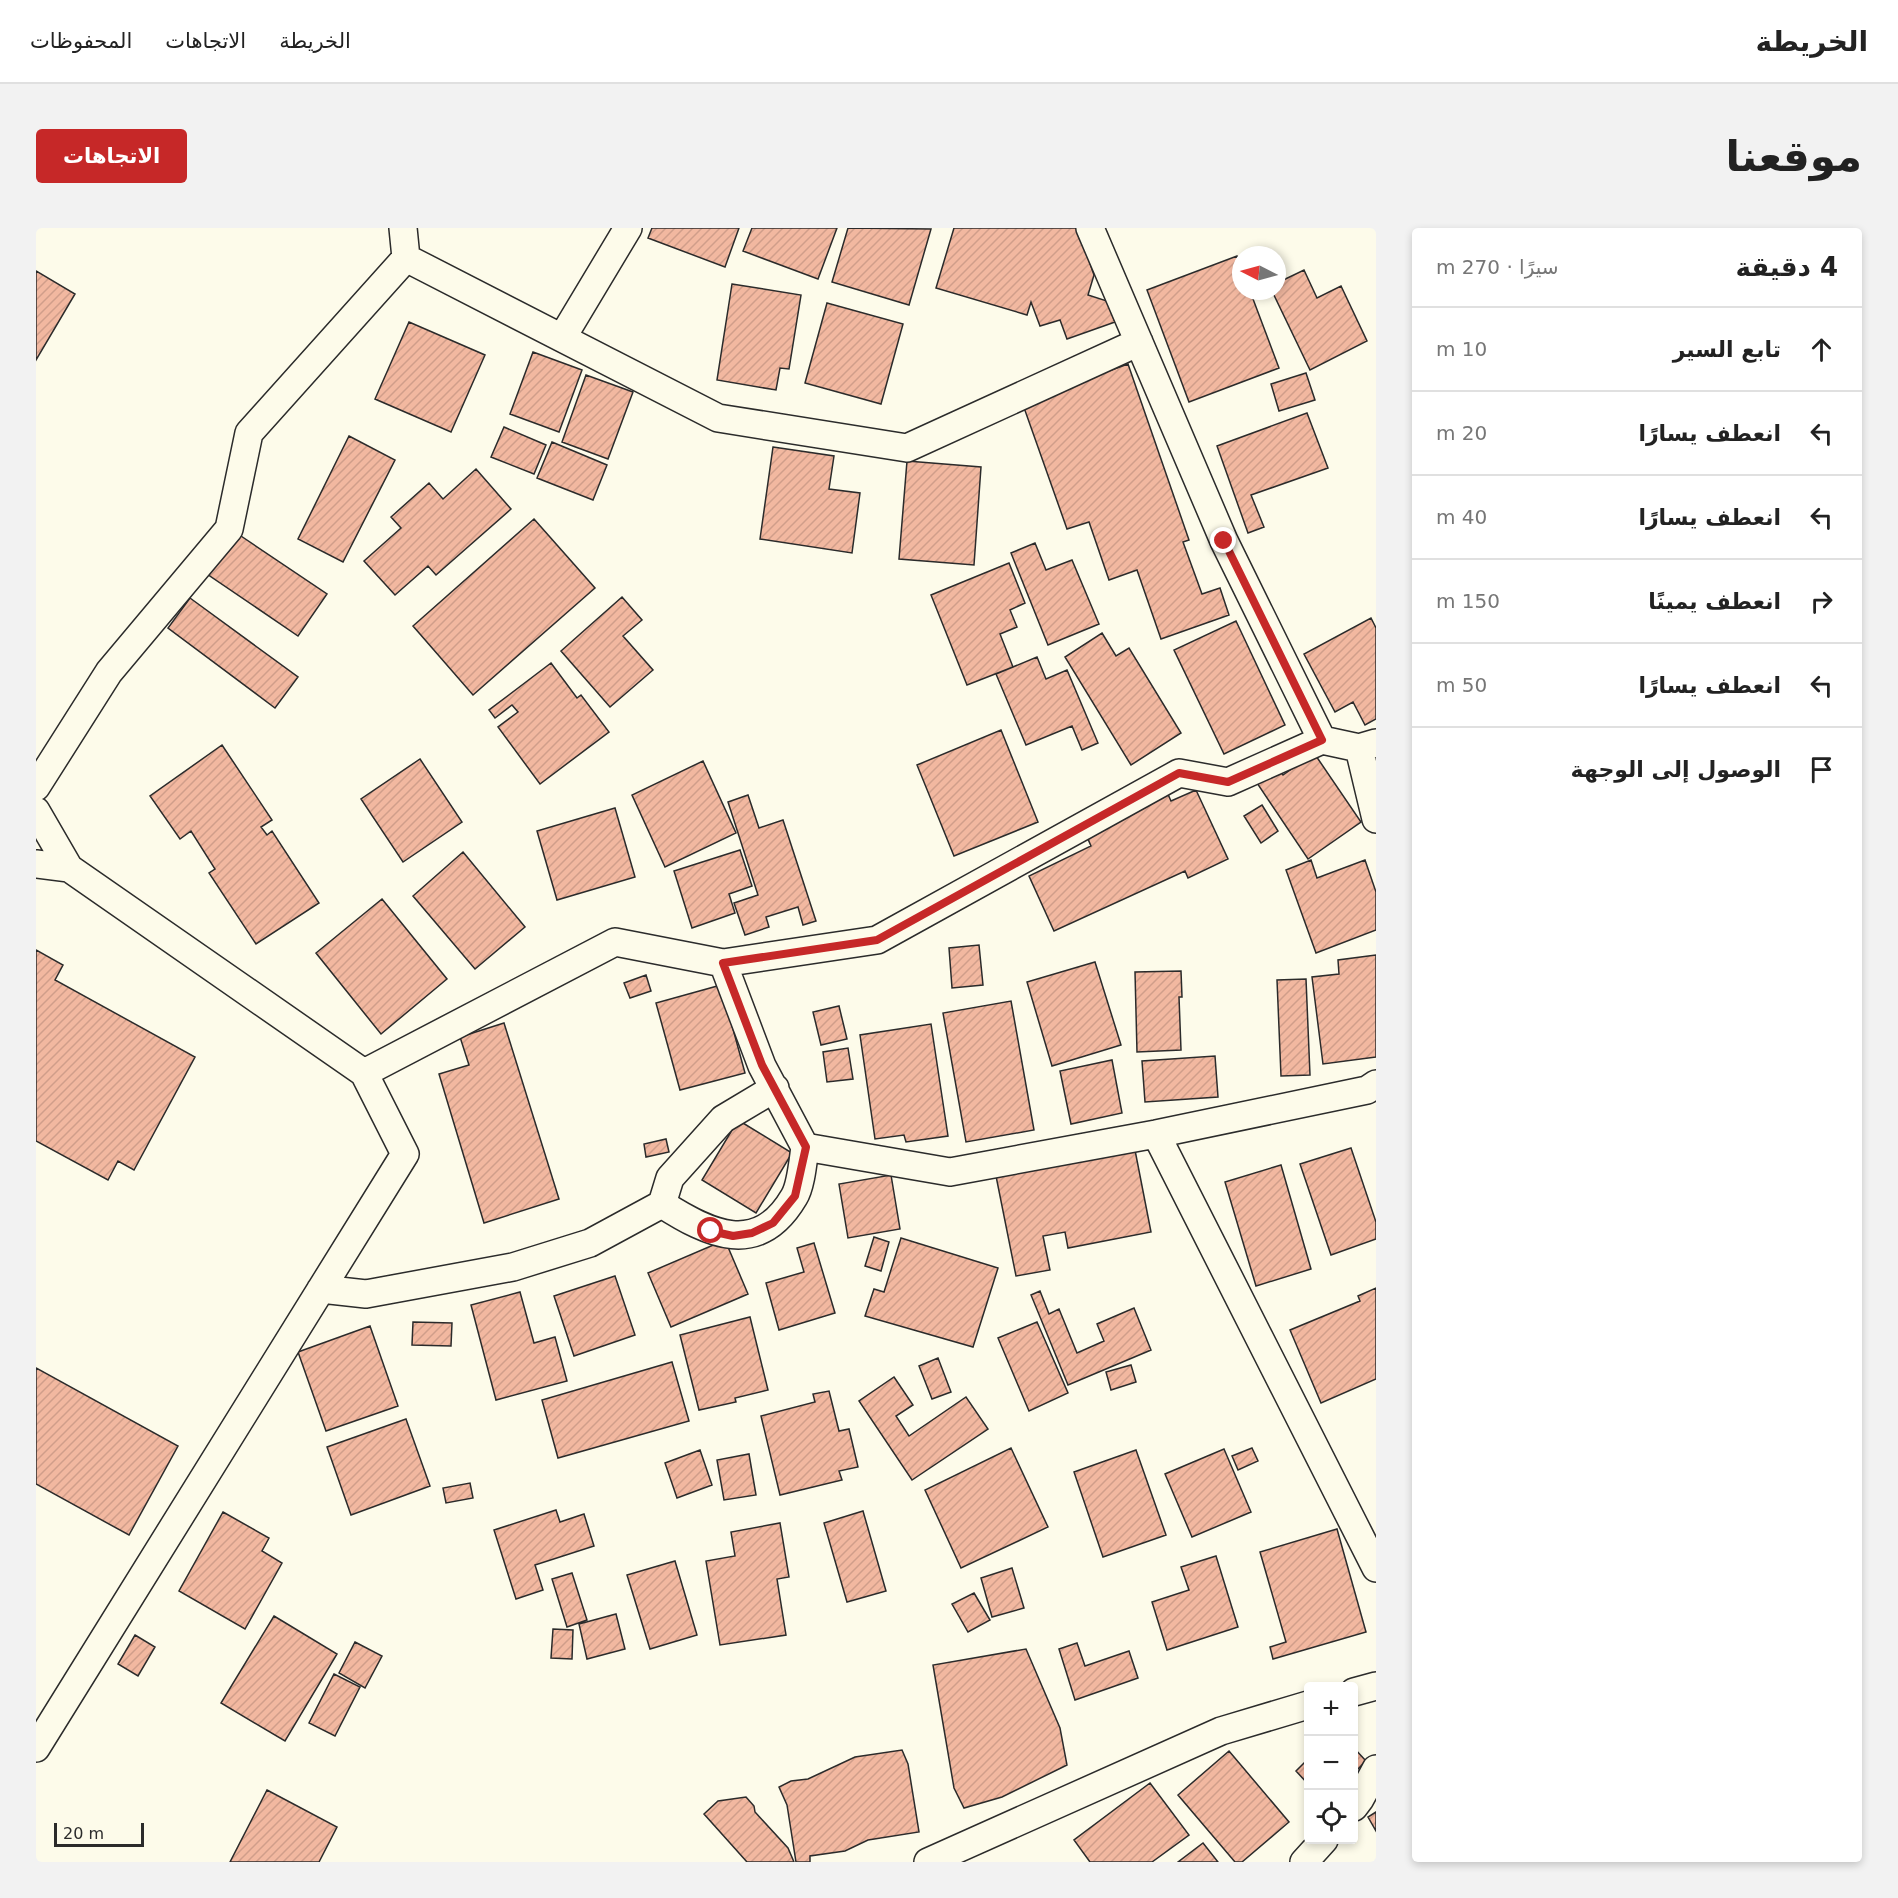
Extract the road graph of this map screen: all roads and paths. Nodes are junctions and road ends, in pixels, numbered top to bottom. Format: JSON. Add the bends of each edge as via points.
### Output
{"nodes":[{"id":1,"x":403,"y":228,"type":"edge"},
{"id":2,"x":628,"y":228,"type":"edge"},
{"id":3,"x":1090,"y":228,"type":"edge"},
{"id":4,"x":406,"y":258,"type":"junction"},
{"id":5,"x":561,"y":338,"type":"junction"},
{"id":6,"x":1139,"y":342,"type":"junction"},
{"id":7,"x":1322,"y":740,"type":"junction"},
{"id":8,"x":1367,"y":745,"type":"edge"},
{"id":9,"x":36,"y":787,"type":"edge"},
{"id":10,"x":36,"y":811,"type":"edge"},
{"id":11,"x":1376,"y":819,"type":"edge"},
{"id":12,"x":36,"y":864,"type":"edge"},
{"id":13,"x":69,"y":868,"type":"junction"},
{"id":14,"x":723,"y":963,"type":"junction"},
{"id":15,"x":364,"y":1073,"type":"junction"},
{"id":16,"x":775,"y":1088,"type":"junction"},
{"id":17,"x":1373,"y":1088,"type":"edge"},
{"id":18,"x":1156,"y":1134,"type":"junction"},
{"id":19,"x":806,"y":1147,"type":"junction"},
{"id":20,"x":662,"y":1204,"type":"junction"},
{"id":21,"x":321,"y":1289,"type":"junction"},
{"id":22,"x":1376,"y":1568,"type":"edge"},
{"id":23,"x":1376,"y":1686,"type":"edge"},
{"id":24,"x":1358,"y":1691,"type":"edge"},
{"id":25,"x":1304,"y":1706,"type":"edge"},
{"id":26,"x":36,"y":1748,"type":"edge"},
{"id":27,"x":1376,"y":1769,"type":"edge"},
{"id":28,"x":1358,"y":1802,"type":"edge"},
{"id":29,"x":1320,"y":1844,"type":"edge"},
{"id":30,"x":928,"y":1862,"type":"edge"},
{"id":31,"x":1304,"y":1862,"type":"edge"}],
"edges":[{"from":1,"to":4,"type":"street"},
{"from":2,"to":5,"type":"street"},
{"from":3,"to":6,"type":"street"},
{"from":4,"to":5,"type":"street"},
{"from":4,"to":9,"type":"street","via":[[249,433],[229,530],[109,672]]},
{"from":5,"to":6,"type":"street","via":[[718,418],[907,448]]},
{"from":6,"to":7,"type":"street","via":[[1224,541]]},
{"from":7,"to":8,"type":"street"},
{"from":7,"to":14,"type":"street","via":[[1228,782],[1179,773],[877,940]]},
{"from":8,"to":11,"type":"street"},
{"from":10,"to":13,"type":"street"},
{"from":12,"to":13,"type":"street"},
{"from":13,"to":15,"type":"street"},
{"from":14,"to":15,"type":"street","via":[[615,942]]},
{"from":14,"to":16,"type":"street","via":[[762,1065]]},
{"from":15,"to":21,"type":"street","via":[[405,1154]]},
{"from":16,"to":19,"type":"street"},
{"from":16,"to":20,"type":"street","via":[[723,1119],[670,1178]]},
{"from":17,"to":18,"type":"street"},
{"from":18,"to":19,"type":"street","via":[[950,1172]]},
{"from":18,"to":22,"type":"street"},
{"from":19,"to":20,"type":"street","via":[[795,1196],[773,1223],[752,1233],[733,1236],[711,1231]]},
{"from":20,"to":21,"type":"street","via":[[590,1243],[513,1267],[366,1294]]},
{"from":21,"to":26,"type":"street"},
{"from":23,"to":24,"type":"street"},
{"from":25,"to":30,"type":"street","via":[[1221,1731]]},
{"from":27,"to":28,"type":"street"},
{"from":29,"to":31,"type":"street"}]}
